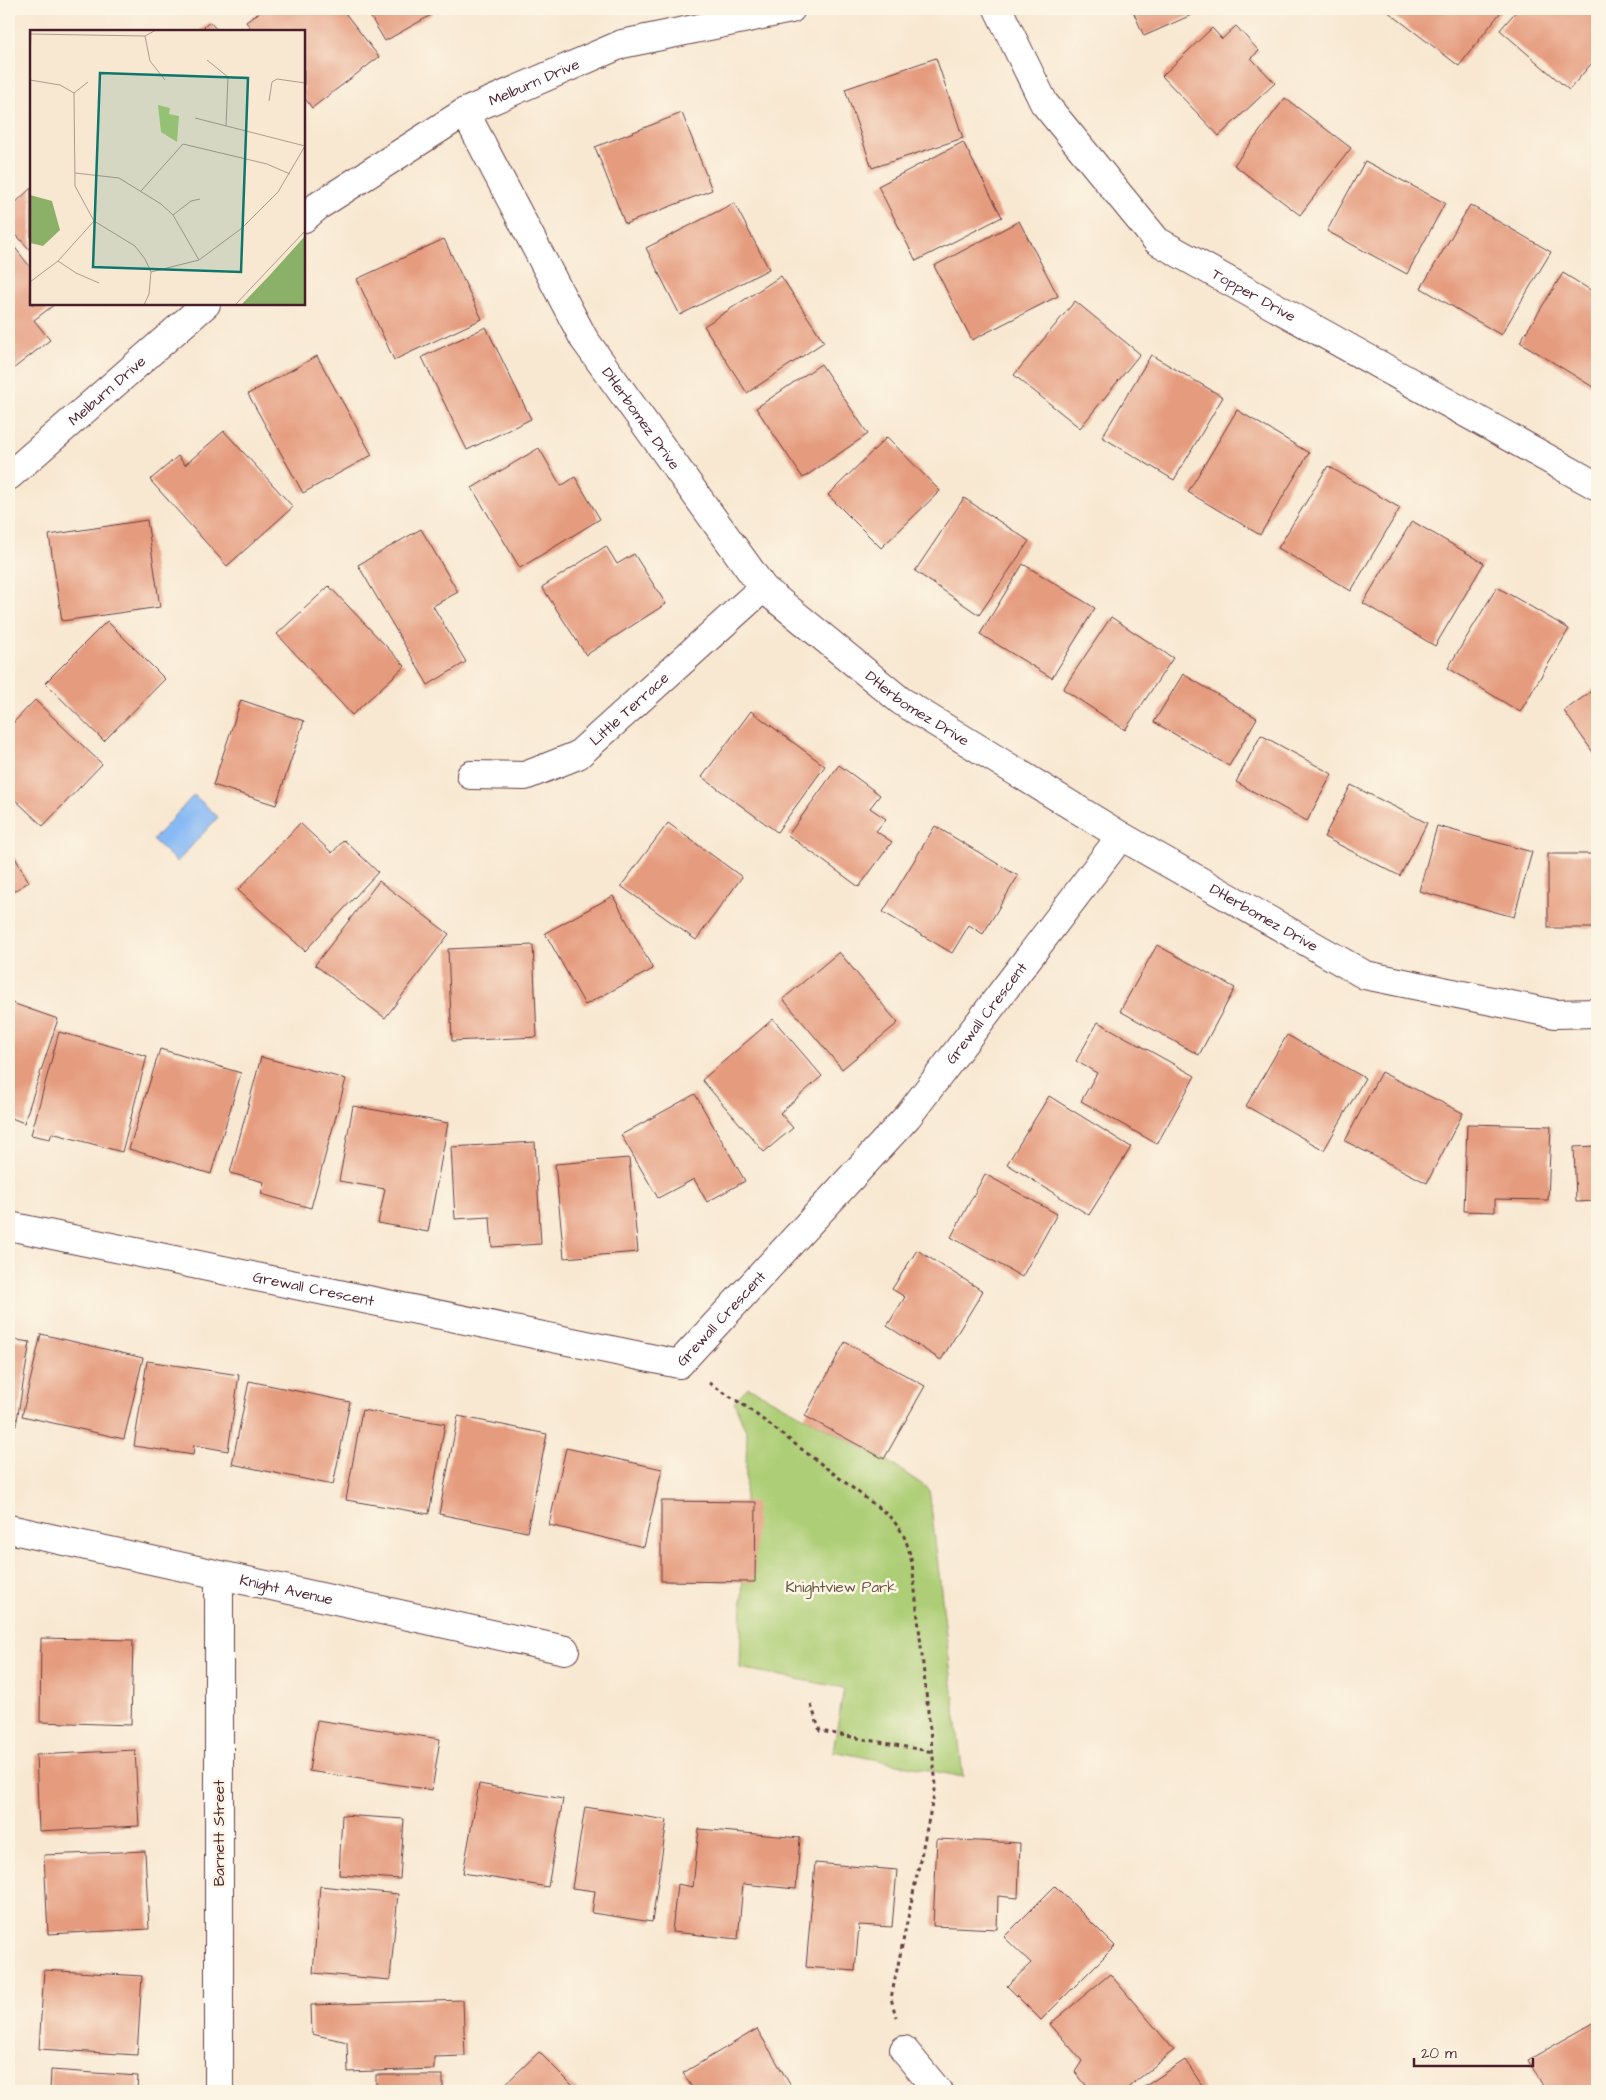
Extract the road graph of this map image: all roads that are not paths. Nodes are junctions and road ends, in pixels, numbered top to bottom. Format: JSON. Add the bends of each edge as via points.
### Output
{"nodes":[{"id":1,"x":791,"y":9,"type":"edge"},
{"id":2,"x":998,"y":9,"type":"edge"},
{"id":3,"x":465,"y":112,"type":"junction"},
{"id":4,"x":305,"y":217,"type":"edge"},
{"id":5,"x":205,"y":305,"type":"edge"},
{"id":6,"x":9,"y":476,"type":"edge"},
{"id":7,"x":1597,"y":486,"type":"edge"},
{"id":8,"x":763,"y":588,"type":"junction"},
{"id":9,"x":472,"y":775,"type":"dead end"},
{"id":10,"x":1121,"y":836,"type":"junction"},
{"id":11,"x":1597,"y":1013,"type":"edge"},
{"id":12,"x":9,"y":1226,"type":"edge"},
{"id":13,"x":9,"y":1529,"type":"edge"},
{"id":14,"x":219,"y":1575,"type":"junction"},
{"id":15,"x":565,"y":1650,"type":"dead end"},
{"id":16,"x":904,"y":2050,"type":"road end"},
{"id":17,"x":220,"y":2091,"type":"edge"},
{"id":18,"x":938,"y":2091,"type":"edge"}],
"edges":[{"from":1,"to":3,"type":"street","name":"Melburn Drive","via":[[622,44]]},
{"from":2,"to":7,"type":"street","name":"Topper Drive","via":[[1044,103],[1157,240]]},
{"from":3,"to":4,"type":"street","name":"Melburn Drive"},
{"from":3,"to":8,"type":"street","name":"DHerbomez Drive","via":[[584,339]]},
{"from":5,"to":6,"type":"street","name":"Melburn Drive"},
{"from":8,"to":9,"type":"street","name":"Little Terrace","via":[[578,754],[524,776]]},
{"from":8,"to":10,"type":"street","name":"DHerbomez Drive","via":[[901,701]]},
{"from":10,"to":11,"type":"street","name":"DHerbomez Drive","via":[[1364,975],[1555,1014]]},
{"from":10,"to":12,"type":"street","name":"Grewall Crescent","via":[[908,1116],[678,1364]]},
{"from":13,"to":14,"type":"street","name":"Knight Avenue"},
{"from":14,"to":15,"type":"street","name":"Knight Avenue"},
{"from":14,"to":17,"type":"street","name":"Barnett Street"},
{"from":16,"to":18,"type":"street"}]}
